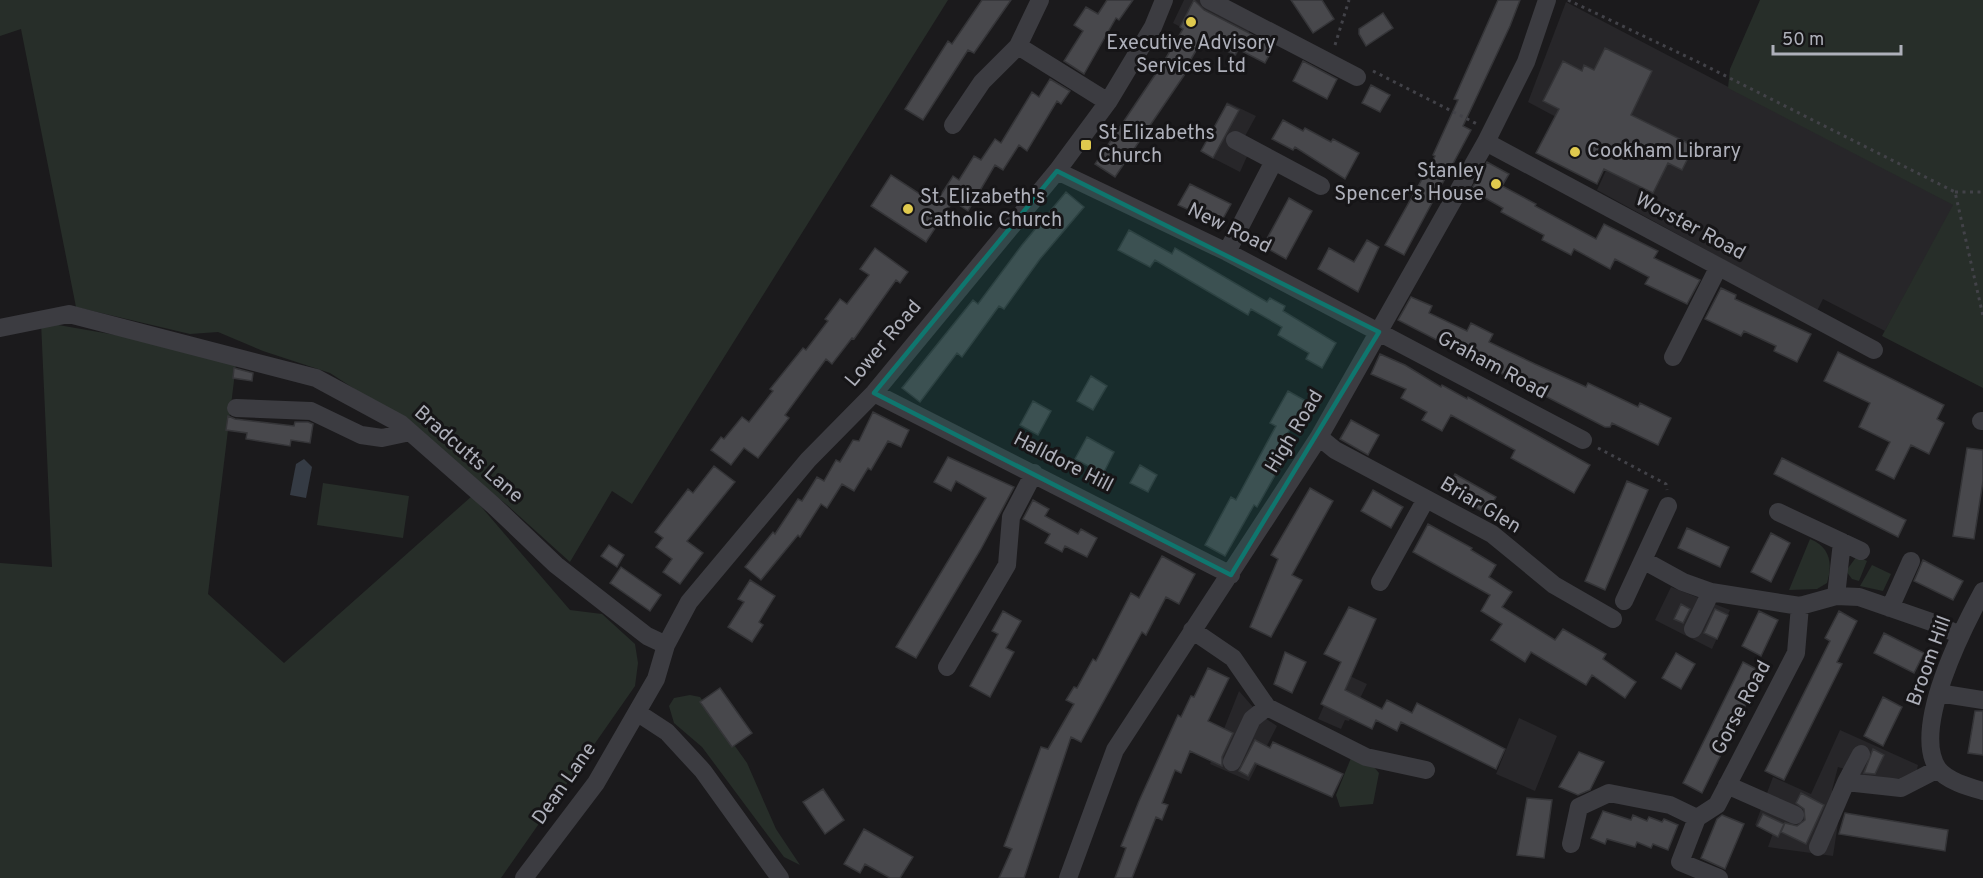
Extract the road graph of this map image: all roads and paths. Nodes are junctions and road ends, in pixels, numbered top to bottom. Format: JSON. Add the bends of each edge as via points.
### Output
{"nodes":[{"id":1,"x":1040,"y":0,"type":"edge"},
{"id":2,"x":1164,"y":0,"type":"edge"},
{"id":3,"x":1209,"y":0,"type":"edge"},
{"id":4,"x":1349,"y":0,"type":"edge"},
{"id":5,"x":1547,"y":0,"type":"edge"},
{"id":6,"x":1568,"y":0,"type":"edge"},
{"id":7,"x":1018,"y":46,"type":"junction"},
{"id":8,"x":1334,"y":49,"type":"dead end"},
{"id":9,"x":1362,"y":72,"type":"joint"},
{"id":10,"x":1108,"y":102,"type":"junction"},
{"id":11,"x":953,"y":125,"type":"dead end"},
{"id":12,"x":1489,"y":137,"type":"junction"},
{"id":13,"x":1234,"y":140,"type":"dead end"},
{"id":14,"x":1273,"y":163,"type":"junction"},
{"id":15,"x":1057,"y":171,"type":"junction"},
{"id":16,"x":1321,"y":186,"type":"dead end"},
{"id":17,"x":1955,"y":192,"type":"junction"},
{"id":18,"x":1983,"y":192,"type":"edge"},
{"id":19,"x":1227,"y":252,"type":"junction"},
{"id":20,"x":1718,"y":268,"type":"junction"},
{"id":21,"x":1983,"y":316,"type":"edge"},
{"id":22,"x":0,"y":327,"type":"edge"},
{"id":23,"x":1379,"y":332,"type":"junction"},
{"id":24,"x":1874,"y":350,"type":"dead end"},
{"id":25,"x":1673,"y":357,"type":"dead end"},
{"id":26,"x":874,"y":393,"type":"junction"},
{"id":27,"x":236,"y":408,"type":"dead end"},
{"id":28,"x":410,"y":432,"type":"junction"},
{"id":29,"x":1319,"y":437,"type":"junction"},
{"id":30,"x":1583,"y":440,"type":"joint"},
{"id":31,"x":1034,"y":473,"type":"junction"},
{"id":32,"x":1426,"y":499,"type":"junction"},
{"id":33,"x":1668,"y":507,"type":"joint"},
{"id":34,"x":1778,"y":513,"type":"dead end"},
{"id":35,"x":1842,"y":542,"type":"junction"},
{"id":36,"x":1861,"y":551,"type":"dead end"},
{"id":37,"x":1643,"y":560,"type":"junction"},
{"id":38,"x":1911,"y":561,"type":"dead end"},
{"id":39,"x":1231,"y":575,"type":"junction"},
{"id":40,"x":1380,"y":582,"type":"dead end"},
{"id":41,"x":1983,"y":591,"type":"edge"},
{"id":42,"x":1711,"y":592,"type":"junction"},
{"id":43,"x":1836,"y":596,"type":"junction"},
{"id":44,"x":1624,"y":601,"type":"dead end"},
{"id":45,"x":1800,"y":606,"type":"junction"},
{"id":46,"x":1890,"y":608,"type":"junction"},
{"id":47,"x":1613,"y":619,"type":"dead end"},
{"id":48,"x":1693,"y":629,"type":"dead end"},
{"id":49,"x":1192,"y":630,"type":"junction"},
{"id":50,"x":1959,"y":635,"type":"junction"},
{"id":51,"x":666,"y":645,"type":"junction"},
{"id":52,"x":947,"y":668,"type":"dead end"},
{"id":53,"x":1938,"y":693,"type":"junction"},
{"id":54,"x":1983,"y":700,"type":"edge"},
{"id":55,"x":1267,"y":707,"type":"junction"},
{"id":56,"x":638,"y":713,"type":"junction"},
{"id":57,"x":1861,"y":754,"type":"dead end"},
{"id":58,"x":1232,"y":762,"type":"dead end"},
{"id":59,"x":1938,"y":769,"type":"junction"},
{"id":60,"x":1426,"y":770,"type":"dead end"},
{"id":61,"x":1846,"y":782,"type":"junction"},
{"id":62,"x":1727,"y":785,"type":"junction"},
{"id":63,"x":1983,"y":791,"type":"edge"},
{"id":64,"x":1795,"y":815,"type":"dead end"},
{"id":65,"x":1697,"y":818,"type":"junction"},
{"id":66,"x":1571,"y":844,"type":"dead end"},
{"id":67,"x":1818,"y":847,"type":"dead end"},
{"id":68,"x":524,"y":878,"type":"edge"},
{"id":69,"x":780,"y":878,"type":"edge"},
{"id":70,"x":1068,"y":878,"type":"edge"},
{"id":71,"x":1719,"y":878,"type":"edge"}],
"edges":[{"from":1,"to":7,"type":"street"},
{"from":2,"to":10,"type":"street","name":"Lower Road","via":[[1153,27]]},
{"from":3,"to":9,"type":"street"},
{"from":4,"to":8,"type":"path"},
{"from":5,"to":12,"type":"street","name":"High Road","via":[[1526,62]]},
{"from":6,"to":17,"type":"path"},
{"from":7,"to":10,"type":"street"},
{"from":7,"to":11,"type":"street","via":[[982,82]]},
{"from":9,"to":12,"type":"path"},
{"from":10,"to":15,"type":"street","name":"Lower Road"},
{"from":12,"to":20,"type":"street","name":"Worster Road"},
{"from":12,"to":23,"type":"street","name":"High Road"},
{"from":13,"to":14,"type":"street"},
{"from":14,"to":16,"type":"street"},
{"from":14,"to":19,"type":"street"},
{"from":15,"to":19,"type":"street","name":"New Road"},
{"from":15,"to":26,"type":"street","name":"Lower Road"},
{"from":17,"to":18,"type":"path"},
{"from":17,"to":21,"type":"path"},
{"from":19,"to":23,"type":"street","name":"New Road"},
{"from":20,"to":24,"type":"street","name":"Worster Road"},
{"from":20,"to":25,"type":"street"},
{"from":22,"to":28,"type":"street","name":"Bradcutts Lane","via":[[69,314],[81,317],[316,378]]},
{"from":23,"to":29,"type":"street","name":"High Road"},
{"from":23,"to":30,"type":"street","name":"Graham Road"},
{"from":26,"to":31,"type":"street","name":"Halldore Hill"},
{"from":26,"to":51,"type":"street","name":"Lower Road","via":[[808,460],[689,602]]},
{"from":27,"to":28,"type":"street","via":[[311,411],[361,435],[382,438]]},
{"from":28,"to":51,"type":"street","name":"Bradcutts Lane","via":[[556,565],[647,636]]},
{"from":29,"to":32,"type":"street","name":"Briar Glen","via":[[1335,450]]},
{"from":29,"to":39,"type":"street","name":"High Road"},
{"from":30,"to":33,"type":"path","via":[[1666,484]]},
{"from":31,"to":39,"type":"street","name":"Halldore Hill"},
{"from":31,"to":52,"type":"street","via":[[1011,517],[1007,566]]},
{"from":32,"to":40,"type":"street"},
{"from":32,"to":47,"type":"street","name":"Briar Glen","via":[[1492,534],[1554,585]]},
{"from":33,"to":37,"type":"street"},
{"from":34,"to":35,"type":"street"},
{"from":35,"to":36,"type":"street"},
{"from":35,"to":43,"type":"street"},
{"from":37,"to":42,"type":"street"},
{"from":37,"to":44,"type":"street"},
{"from":38,"to":46,"type":"street"},
{"from":39,"to":49,"type":"street","name":"High Road"},
{"from":41,"to":50,"type":"street","name":"Broom Hill"},
{"from":42,"to":45,"type":"street"},
{"from":42,"to":48,"type":"street"},
{"from":43,"to":45,"type":"street"},
{"from":43,"to":46,"type":"street","via":[[1859,597]]},
{"from":45,"to":62,"type":"street","name":"Gorse Road","via":[[1796,653]]},
{"from":46,"to":50,"type":"street"},
{"from":49,"to":55,"type":"street","via":[[1233,658]]},
{"from":49,"to":70,"type":"street","name":"High Road","via":[[1116,750]]},
{"from":50,"to":53,"type":"street","name":"Broom Hill"},
{"from":51,"to":56,"type":"street","name":"Lower Road","via":[[656,679]]},
{"from":53,"to":54,"type":"street"},
{"from":53,"to":59,"type":"street","name":"Broom Hill","via":[[1929,738]]},
{"from":55,"to":58,"type":"street","via":[[1252,719]]},
{"from":55,"to":60,"type":"street","via":[[1366,757]]},
{"from":56,"to":68,"type":"street","name":"Dean Lane","via":[[596,783]]},
{"from":56,"to":69,"type":"street","via":[[667,732],[703,771]]},
{"from":57,"to":61,"type":"street"},
{"from":59,"to":61,"type":"street","via":[[1901,788]]},
{"from":59,"to":63,"type":"street","via":[[1962,785]]},
{"from":61,"to":67,"type":"street"},
{"from":62,"to":64,"type":"street"},
{"from":62,"to":65,"type":"street","name":"Gorse Road","via":[[1717,805]]},
{"from":65,"to":66,"type":"street","via":[[1670,805],[1609,793],[1579,807]]},
{"from":65,"to":71,"type":"street","via":[[1680,862]]}]}
